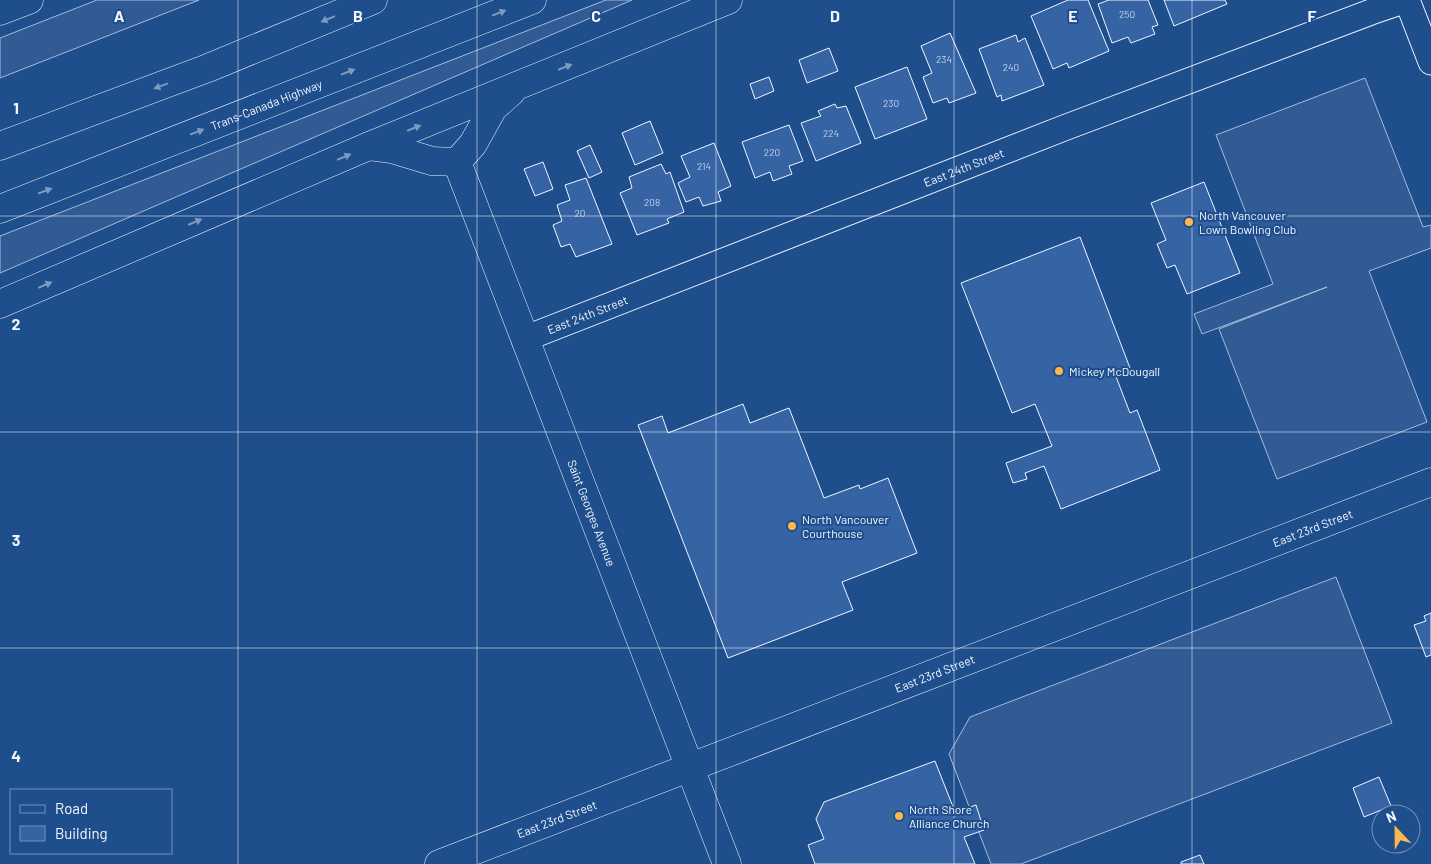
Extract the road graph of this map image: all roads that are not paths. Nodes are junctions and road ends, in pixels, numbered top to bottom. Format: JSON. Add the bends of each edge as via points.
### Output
{"nodes":[{"id":1,"x":30,"y":0,"type":"edge"},
{"id":2,"x":373,"y":0,"type":"edge"},
{"id":3,"x":532,"y":0,"type":"edge"},
{"id":4,"x":728,"y":0,"type":"edge"},
{"id":5,"x":1406,"y":0,"type":"edge"},
{"id":6,"x":0,"y":11,"type":"edge"},
{"id":7,"x":1431,"y":62,"type":"edge"},
{"id":8,"x":515,"y":87,"type":"junction"},
{"id":9,"x":0,"y":146,"type":"edge"},
{"id":10,"x":369,"y":146,"type":"junction"},
{"id":11,"x":457,"y":162,"type":"junction"},
{"id":12,"x":0,"y":209,"type":"edge"},
{"id":13,"x":0,"y":304,"type":"edge"},
{"id":14,"x":524,"y":339,"type":"junction"},
{"id":15,"x":1431,"y":482,"type":"edge"},
{"id":16,"x":690,"y":767,"type":"junction"},
{"id":17,"x":439,"y":864,"type":"edge"},
{"id":18,"x":727,"y":864,"type":"edge"}],
"edges":[{"from":1,"to":6,"type":"main road"},
{"from":2,"to":9,"type":"main road","one_way":true,"via":[[208,68]]},
{"from":12,"to":3,"type":"main road","name":"Trans-Canada Highway","one_way":true},
{"from":8,"to":4,"type":"main road","one_way":true},
{"from":5,"to":7,"type":"street"},
{"from":5,"to":14,"type":"street","name":"East 24th Street","via":[[1064,128]]},
{"from":10,"to":8,"type":"main road","one_way":true},
{"from":8,"to":11,"type":"main road","via":[[494,108],[473,144]]},
{"from":10,"to":11,"type":"main road","via":[[432,160]]},
{"from":13,"to":10,"type":"main road","one_way":true},
{"from":11,"to":14,"type":"main road","name":"Saint Georges Avenue"},
{"from":14,"to":16,"type":"main road","name":"Saint Georges Avenue"},
{"from":15,"to":16,"type":"main road","name":"East 23rd Street"},
{"from":16,"to":17,"type":"main road","name":"East 23rd Street"},
{"from":16,"to":18,"type":"main road","name":"Saint Georges Avenue"}]}
